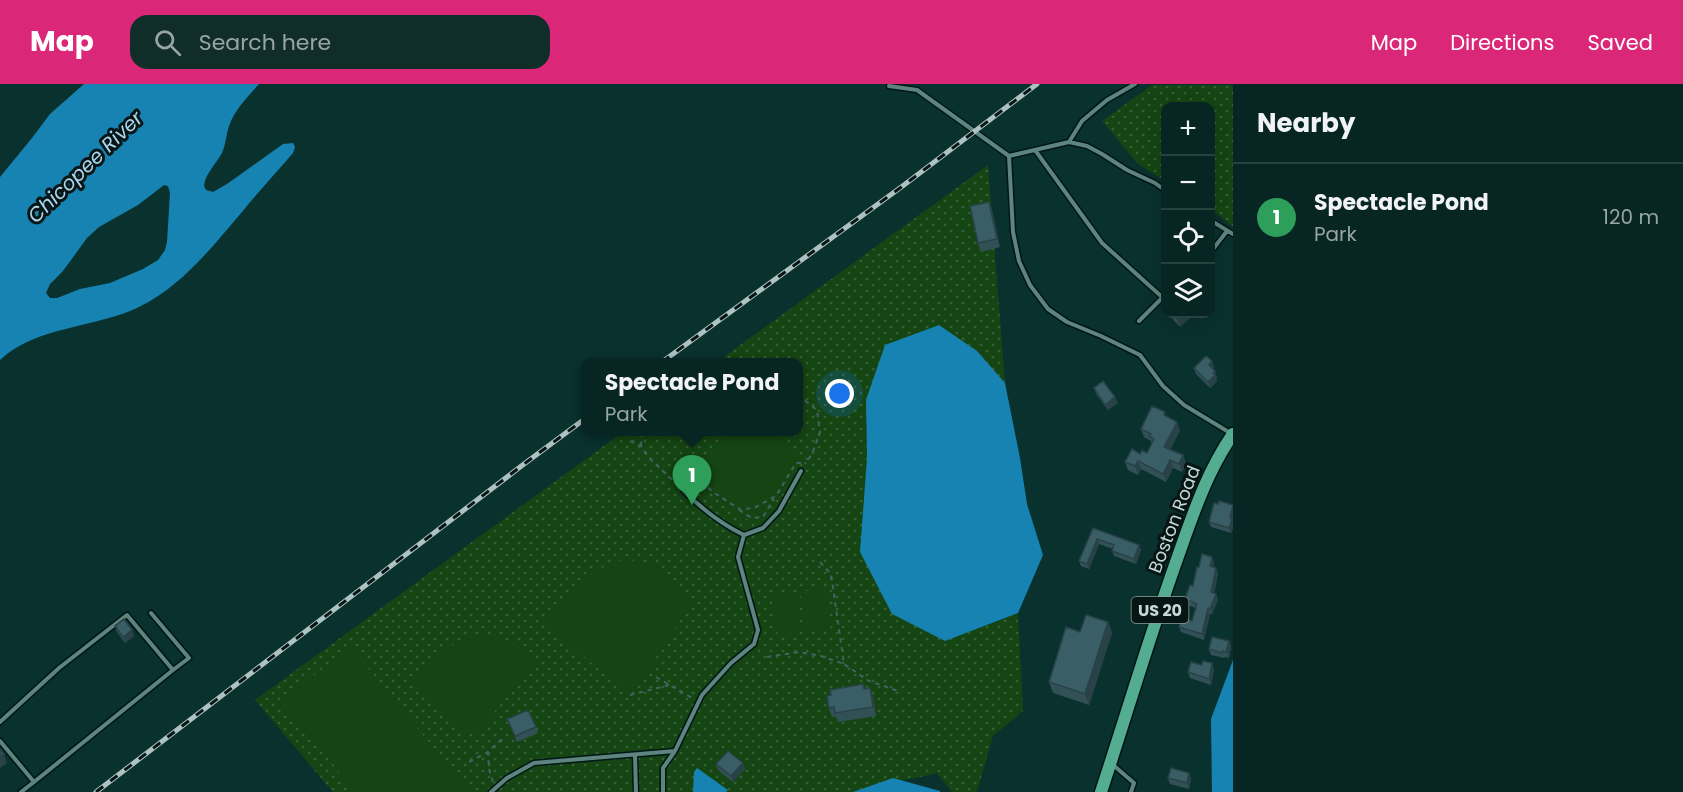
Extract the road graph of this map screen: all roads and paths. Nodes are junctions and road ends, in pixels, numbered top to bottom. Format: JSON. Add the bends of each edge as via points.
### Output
{"nodes":[{"id":1,"x":1135,"y":84,"type":"edge"},
{"id":2,"x":889,"y":86,"type":"dead end"},
{"id":3,"x":1069,"y":142,"type":"junction"},
{"id":4,"x":1035,"y":150,"type":"junction"},
{"id":5,"x":1009,"y":156,"type":"junction"},
{"id":6,"x":1161,"y":187,"type":"edge"},
{"id":7,"x":1215,"y":223,"type":"edge"},
{"id":8,"x":1227,"y":231,"type":"junction"},
{"id":9,"x":1233,"y":234,"type":"edge"},
{"id":10,"x":1215,"y":247,"type":"edge"},
{"id":11,"x":1161,"y":293,"type":"edge"},
{"id":12,"x":1161,"y":299,"type":"edge"},
{"id":13,"x":1139,"y":321,"type":"dead end"},
{"id":14,"x":803,"y":399,"type":"edge"},
{"id":15,"x":1233,"y":434,"type":"edge"},
{"id":16,"x":642,"y":436,"type":"edge"},
{"id":17,"x":630,"y":441,"type":"dead end"},
{"id":18,"x":641,"y":446,"type":"junction"},
{"id":19,"x":806,"y":463,"type":"junction"},
{"id":20,"x":801,"y":471,"type":"joint"},
{"id":21,"x":701,"y":482,"type":"dead end"},
{"id":22,"x":684,"y":491,"type":"joint"},
{"id":23,"x":776,"y":496,"type":"junction"},
{"id":24,"x":735,"y":506,"type":"junction"},
{"id":25,"x":744,"y":535,"type":"junction"},
{"id":26,"x":820,"y":562,"type":"dead end"},
{"id":27,"x":151,"y":613,"type":"dead end"},
{"id":28,"x":767,"y":657,"type":"dead end"},
{"id":29,"x":844,"y":664,"type":"junction"},
{"id":30,"x":173,"y":670,"type":"junction"},
{"id":31,"x":656,"y":677,"type":"dead end"},
{"id":32,"x":669,"y":685,"type":"junction"},
{"id":33,"x":901,"y":692,"type":"dead end"},
{"id":34,"x":630,"y":695,"type":"dead end"},
{"id":35,"x":699,"y":701,"type":"junction"},
{"id":36,"x":0,"y":722,"type":"edge"},
{"id":37,"x":502,"y":739,"type":"dead end"},
{"id":38,"x":0,"y":741,"type":"edge"},
{"id":39,"x":675,"y":751,"type":"junction"},
{"id":40,"x":489,"y":752,"type":"junction"},
{"id":41,"x":635,"y":755,"type":"junction"},
{"id":42,"x":469,"y":762,"type":"dead end"},
{"id":43,"x":1110,"y":763,"type":"junction"},
{"id":44,"x":34,"y":782,"type":"junction"},
{"id":45,"x":497,"y":787,"type":"junction"},
{"id":46,"x":21,"y":792,"type":"edge"},
{"id":47,"x":491,"y":792,"type":"edge"},
{"id":48,"x":636,"y":792,"type":"edge"},
{"id":49,"x":663,"y":792,"type":"edge"},
{"id":50,"x":1101,"y":792,"type":"edge"},
{"id":51,"x":1131,"y":792,"type":"edge"}],
"edges":[{"from":1,"to":3,"type":"lane","via":[[1082,121]]},
{"from":2,"to":5,"type":"lane","via":[[917,90]]},
{"from":3,"to":4,"type":"lane"},
{"from":3,"to":6,"type":"lane","via":[[1087,146]]},
{"from":4,"to":5,"type":"lane"},
{"from":4,"to":11,"type":"lane","via":[[1102,243]]},
{"from":5,"to":15,"type":"lane","via":[[1013,232],[1019,261],[1048,309],[1067,322],[1140,355],[1163,386],[1184,405]]},
{"from":7,"to":8,"type":"lane"},
{"from":8,"to":9,"type":"lane"},
{"from":8,"to":10,"type":"lane"},
{"from":12,"to":13,"type":"lane"},
{"from":14,"to":19,"type":"path","via":[[817,410],[820,432]]},
{"from":15,"to":43,"type":"main road","name":"Boston Road","number":"US 20","via":[[1198,500]]},
{"from":16,"to":18,"type":"path"},
{"from":17,"to":18,"type":"path"},
{"from":18,"to":22,"type":"path"},
{"from":19,"to":20,"type":"path"},
{"from":19,"to":23,"type":"path","via":[[796,463]]},
{"from":20,"to":25,"type":"lane","via":[[779,511],[763,528]]},
{"from":21,"to":24,"type":"path"},
{"from":22,"to":25,"type":"lane","via":[[700,507]]},
{"from":23,"to":24,"type":"path","via":[[756,507],[741,510]]},
{"from":23,"to":24,"type":"path","via":[[763,517],[752,518]]},
{"from":25,"to":35,"type":"lane","via":[[738,557],[758,630],[754,644],[731,663]]},
{"from":26,"to":29,"type":"path","via":[[831,574]]},
{"from":27,"to":30,"type":"lane","via":[[189,658]]},
{"from":28,"to":29,"type":"path","via":[[799,652]]},
{"from":29,"to":33,"type":"path","via":[[869,681]]},
{"from":30,"to":36,"type":"lane","via":[[127,615],[59,668]]},
{"from":30,"to":44,"type":"lane"},
{"from":31,"to":32,"type":"path"},
{"from":32,"to":34,"type":"path"},
{"from":32,"to":35,"type":"path"},
{"from":35,"to":39,"type":"lane"},
{"from":37,"to":40,"type":"path"},
{"from":38,"to":44,"type":"lane"},
{"from":39,"to":41,"type":"lane"},
{"from":39,"to":49,"type":"lane","via":[[663,768]]},
{"from":40,"to":42,"type":"path"},
{"from":40,"to":45,"type":"path","via":[[489,769]]},
{"from":41,"to":45,"type":"lane","via":[[534,764]]},
{"from":41,"to":48,"type":"lane"},
{"from":43,"to":50,"type":"main road","name":"Boston Road","number":"US 20"},
{"from":43,"to":51,"type":"lane","via":[[1134,783]]},
{"from":44,"to":46,"type":"lane"},
{"from":45,"to":47,"type":"lane"}]}
